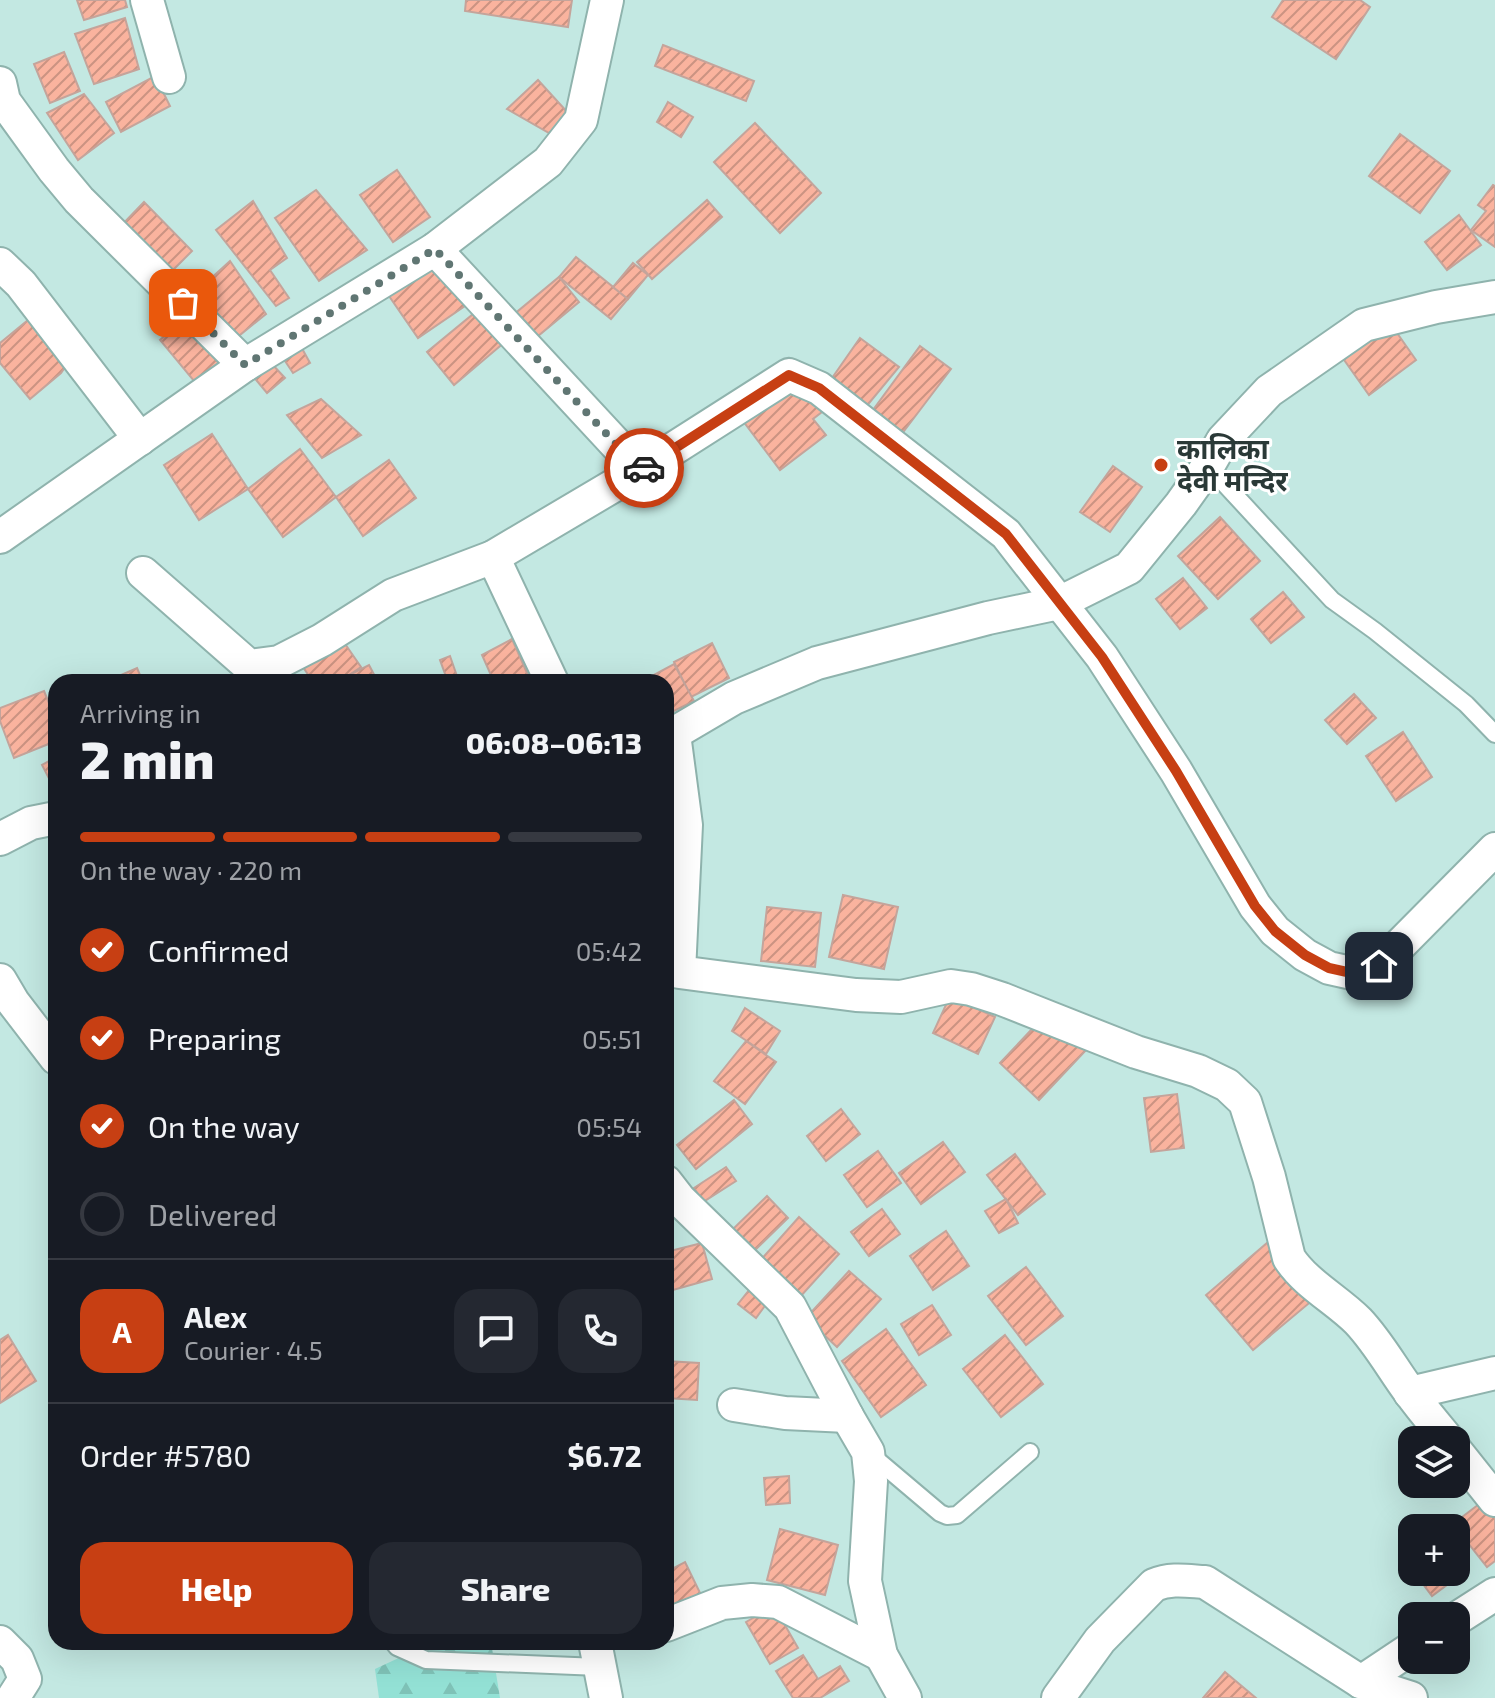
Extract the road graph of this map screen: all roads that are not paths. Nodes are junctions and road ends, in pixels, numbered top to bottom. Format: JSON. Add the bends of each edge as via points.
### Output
{"nodes":[{"id":1,"x":147,"y":0,"type":"edge"},
{"id":2,"x":607,"y":0,"type":"edge"},
{"id":3,"x":169,"y":77,"type":"dead end"},
{"id":4,"x":0,"y":83,"type":"edge"},
{"id":5,"x":435,"y":249,"type":"junction"},
{"id":6,"x":0,"y":264,"type":"edge"},
{"id":7,"x":1495,"y":297,"type":"edge"},
{"id":8,"x":245,"y":365,"type":"junction"},
{"id":9,"x":140,"y":439,"type":"junction"},
{"id":10,"x":1208,"y":466,"type":"junction"},
{"id":11,"x":640,"y":470,"type":"junction"},
{"id":12,"x":0,"y":537,"type":"edge"},
{"id":13,"x":493,"y":557,"type":"junction"},
{"id":14,"x":143,"y":573,"type":"dead end"},
{"id":15,"x":1059,"y":603,"type":"junction"},
{"id":16,"x":548,"y":674,"type":"edge"},
{"id":17,"x":674,"y":734,"type":"edge"},
{"id":18,"x":1495,"y":734,"type":"edge"},
{"id":19,"x":674,"y":758,"type":"edge"},
{"id":20,"x":48,"y":820,"type":"edge"},
{"id":21,"x":0,"y":839,"type":"edge"},
{"id":22,"x":1495,"y":849,"type":"edge"},
{"id":23,"x":674,"y":969,"type":"edge"},
{"id":24,"x":0,"y":980,"type":"edge"},
{"id":25,"x":674,"y":981,"type":"edge"},
{"id":26,"x":48,"y":1048,"type":"edge"},
{"id":27,"x":674,"y":1192,"type":"edge"},
{"id":28,"x":1495,"y":1373,"type":"edge"},
{"id":29,"x":1410,"y":1393,"type":"junction"},
{"id":30,"x":734,"y":1405,"type":"dead end"},
{"id":31,"x":847,"y":1416,"type":"junction"},
{"id":32,"x":1437,"y":1426,"type":"edge"},
{"id":33,"x":868,"y":1452,"type":"junction"},
{"id":34,"x":1030,"y":1452,"type":"dead end"},
{"id":35,"x":1470,"y":1469,"type":"edge"},
{"id":36,"x":1495,"y":1500,"type":"edge"},
{"id":37,"x":1495,"y":1594,"type":"edge"},
{"id":38,"x":1470,"y":1610,"type":"edge"},
{"id":39,"x":674,"y":1622,"type":"edge"},
{"id":40,"x":0,"y":1642,"type":"edge"},
{"id":41,"x":404,"y":1650,"type":"edge"},
{"id":42,"x":881,"y":1655,"type":"junction"},
{"id":43,"x":1398,"y":1657,"type":"edge"},
{"id":44,"x":604,"y":1660,"type":"edge"},
{"id":45,"x":1361,"y":1682,"type":"junction"},
{"id":46,"x":13,"y":1698,"type":"edge"},
{"id":47,"x":905,"y":1698,"type":"edge"},
{"id":48,"x":1058,"y":1698,"type":"edge"},
{"id":49,"x":1411,"y":1698,"type":"edge"}],
"edges":[{"from":1,"to":3,"type":"street"},
{"from":2,"to":5,"type":"street","via":[[581,120],[548,162]]},
{"from":4,"to":8,"type":"street","via":[[4,101],[62,180]]},
{"from":5,"to":8,"type":"street"},
{"from":5,"to":11,"type":"street"},
{"from":6,"to":9,"type":"street"},
{"from":7,"to":10,"type":"street","via":[[1364,325],[1269,391],[1223,440]]},
{"from":8,"to":9,"type":"street"},
{"from":9,"to":12,"type":"street"},
{"from":10,"to":15,"type":"street","via":[[1129,568]]},
{"from":10,"to":18,"type":"lane","via":[[1332,600],[1466,704]]},
{"from":11,"to":13,"type":"street"},
{"from":11,"to":15,"type":"street","via":[[789,375],[819,388],[1006,534]]},
{"from":13,"to":14,"type":"street","via":[[393,595],[279,662],[249,666]]},
{"from":13,"to":16,"type":"street"},
{"from":15,"to":17,"type":"street","via":[[817,663],[734,698]]},
{"from":15,"to":22,"type":"street","via":[[1102,657],[1168,759],[1255,906],[1305,955],[1329,968],[1369,972]]},
{"from":19,"to":23,"type":"street","via":[[686,825]]},
{"from":20,"to":21,"type":"street"},
{"from":24,"to":26,"type":"street"},
{"from":25,"to":29,"type":"street","via":[[901,997],[951,986],[971,989],[1227,1085],[1245,1102],[1289,1258],[1359,1323]]},
{"from":27,"to":31,"type":"street","via":[[790,1307]]},
{"from":28,"to":29,"type":"street"},
{"from":29,"to":32,"type":"street"},
{"from":30,"to":31,"type":"street"},
{"from":31,"to":33,"type":"street"},
{"from":33,"to":34,"type":"lane","via":[[947,1516],[957,1515]]},
{"from":33,"to":42,"type":"street","via":[[865,1581]]},
{"from":35,"to":36,"type":"street"},
{"from":37,"to":38,"type":"street"},
{"from":39,"to":42,"type":"street","via":[[722,1603],[778,1602]]},
{"from":40,"to":46,"type":"street","via":[[17,1659],[25,1679]]},
{"from":41,"to":44,"type":"lane","via":[[426,1660]]},
{"from":42,"to":47,"type":"street"},
{"from":43,"to":45,"type":"street"},
{"from":45,"to":48,"type":"street","via":[[1205,1582],[1166,1580],[1154,1585],[1100,1640]]},
{"from":45,"to":49,"type":"street"}]}
